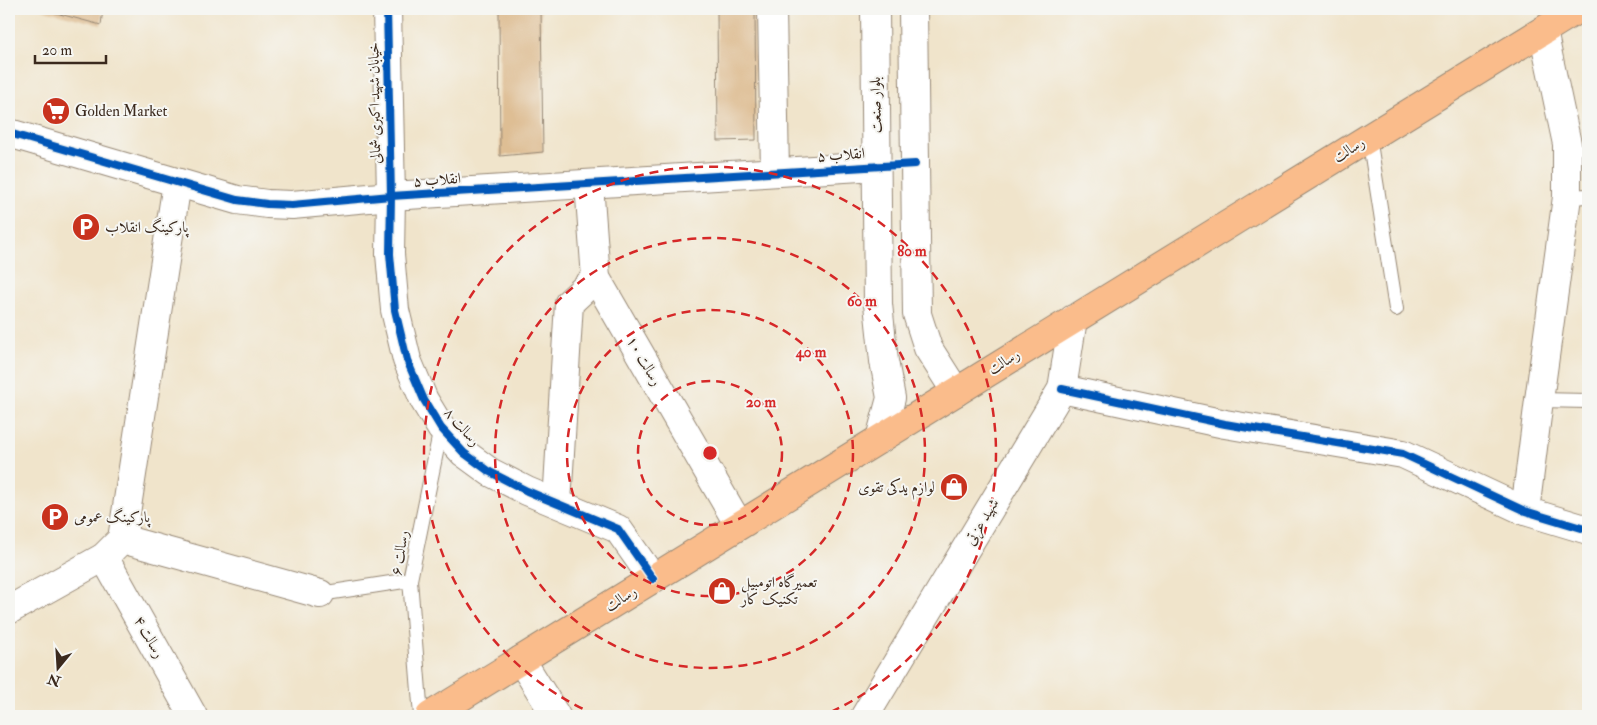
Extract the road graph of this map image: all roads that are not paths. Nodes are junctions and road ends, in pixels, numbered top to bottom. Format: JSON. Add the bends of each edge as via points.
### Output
{"nodes":[{"id":1,"x":387,"y":9,"type":"edge"},
{"id":2,"x":772,"y":9,"type":"edge"},
{"id":3,"x":875,"y":9,"type":"edge"},
{"id":4,"x":913,"y":9,"type":"edge"},
{"id":5,"x":1578,"y":9,"type":"edge"},
{"id":6,"x":1543,"y":31,"type":"junction"},
{"id":7,"x":9,"y":133,"type":"edge"},
{"id":8,"x":1369,"y":137,"type":"junction"},
{"id":9,"x":915,"y":164,"type":"junction"},
{"id":10,"x":877,"y":166,"type":"junction"},
{"id":11,"x":775,"y":172,"type":"junction"},
{"id":12,"x":177,"y":183,"type":"junction"},
{"id":13,"x":589,"y":184,"type":"junction"},
{"id":14,"x":391,"y":196,"type":"junction"},
{"id":15,"x":1578,"y":197,"type":"edge"},
{"id":16,"x":596,"y":278,"type":"junction"},
{"id":17,"x":1396,"y":309,"type":"dead end"},
{"id":18,"x":1073,"y":319,"type":"junction"},
{"id":19,"x":1062,"y":389,"type":"junction"},
{"id":20,"x":956,"y":392,"type":"junction"},
{"id":21,"x":1539,"y":400,"type":"junction"},
{"id":22,"x":1588,"y":401,"type":"edge"},
{"id":23,"x":441,"y":428,"type":"junction"},
{"id":24,"x":880,"y":439,"type":"junction"},
{"id":25,"x":557,"y":503,"type":"junction"},
{"id":26,"x":1525,"y":511,"type":"junction"},
{"id":27,"x":739,"y":525,"type":"junction"},
{"id":28,"x":1588,"y":530,"type":"edge"},
{"id":29,"x":113,"y":548,"type":"junction"},
{"id":30,"x":653,"y":579,"type":"junction"},
{"id":31,"x":410,"y":580,"type":"junction"},
{"id":32,"x":320,"y":594,"type":"joint"},
{"id":33,"x":9,"y":610,"type":"edge"},
{"id":34,"x":521,"y":660,"type":"junction"},
{"id":35,"x":193,"y":716,"type":"edge"},
{"id":36,"x":421,"y":716,"type":"edge"},
{"id":37,"x":430,"y":716,"type":"edge"},
{"id":38,"x":556,"y":716,"type":"edge"},
{"id":39,"x":865,"y":716,"type":"edge"}],
"edges":[{"from":1,"to":14,"type":"street","name":"خیابان شهید اکبری شمالی"},
{"from":2,"to":11,"type":"street"},
{"from":3,"to":10,"type":"street","name":"بلوار صنعت"},
{"from":4,"to":9,"type":"street"},
{"from":5,"to":6,"type":"main road","name":"رسالت"},
{"from":6,"to":8,"type":"main road","name":"رسالت"},
{"from":6,"to":15,"type":"street"},
{"from":7,"to":12,"type":"street","name":"انقلاب ۵"},
{"from":8,"to":17,"type":"lane"},
{"from":8,"to":18,"type":"main road","name":"رسالت"},
{"from":9,"to":10,"type":"street","name":"انقلاب ۵"},
{"from":9,"to":20,"type":"street","via":[[918,314],[928,348]]},
{"from":10,"to":11,"type":"street","name":"انقلاب ۵"},
{"from":10,"to":24,"type":"street","name":"بلوار صنعت","via":[[878,304],[891,398]]},
{"from":11,"to":13,"type":"street","name":"انقلاب ۵"},
{"from":12,"to":14,"type":"street","name":"انقلاب ۵","via":[[236,200],[267,204],[292,205]]},
{"from":12,"to":29,"type":"street"},
{"from":13,"to":14,"type":"street","name":"انقلاب ۵"},
{"from":13,"to":16,"type":"street","name":"رسالت ۱۰"},
{"from":14,"to":23,"type":"street","name":"رسالت ۸","via":[[390,254],[395,310],[407,360],[424,400]]},
{"from":15,"to":21,"type":"street"},
{"from":16,"to":25,"type":"street","via":[[569,304]]},
{"from":16,"to":27,"type":"street","name":"رسالت ۱۰"},
{"from":18,"to":19,"type":"street","name":"شهید عزتی"},
{"from":18,"to":20,"type":"main road","name":"رسالت"},
{"from":19,"to":26,"type":"street","via":[[1225,424],[1403,454]]},
{"from":19,"to":39,"type":"street","name":"شهید عزتی"},
{"from":20,"to":24,"type":"main road","name":"رسالت"},
{"from":21,"to":22,"type":"lane"},
{"from":21,"to":26,"type":"street"},
{"from":23,"to":25,"type":"street","name":"رسالت ۸","via":[[464,453],[490,472]]},
{"from":23,"to":31,"type":"lane","name":"رسالت ۶"},
{"from":24,"to":27,"type":"main road","name":"رسالت"},
{"from":25,"to":30,"type":"street","name":"رسالت ۸","via":[[618,529]]},
{"from":26,"to":28,"type":"street"},
{"from":27,"to":30,"type":"main road","name":"رسالت"},
{"from":29,"to":32,"type":"street"},
{"from":29,"to":33,"type":"street"},
{"from":29,"to":35,"type":"street","name":"رسالت ۴"},
{"from":30,"to":34,"type":"main road","name":"رسالت"},
{"from":31,"to":32,"type":"lane"},
{"from":31,"to":36,"type":"lane","name":"رسالت ۶"},
{"from":34,"to":37,"type":"main road","name":"رسالت"},
{"from":34,"to":38,"type":"street"}]}
